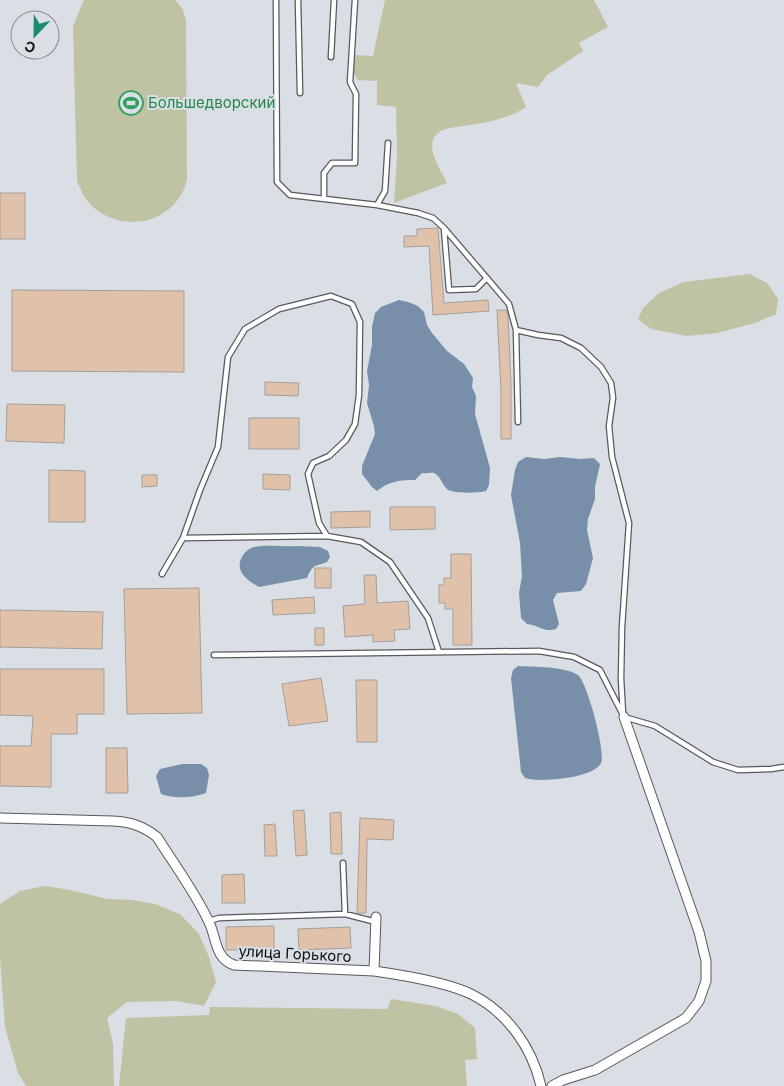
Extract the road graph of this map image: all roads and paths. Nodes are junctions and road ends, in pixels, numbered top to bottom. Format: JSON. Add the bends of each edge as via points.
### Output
{"nodes":[{"id":1,"x":276,"y":0,"type":"edge"},
{"id":2,"x":298,"y":0,"type":"edge"},
{"id":3,"x":334,"y":0,"type":"edge"},
{"id":4,"x":355,"y":0,"type":"edge"},
{"id":5,"x":331,"y":56,"type":"dead end"},
{"id":6,"x":300,"y":93,"type":"dead end"},
{"id":7,"x":388,"y":143,"type":"dead end"},
{"id":8,"x":324,"y":199,"type":"junction"},
{"id":9,"x":377,"y":205,"type":"junction"},
{"id":10,"x":444,"y":228,"type":"junction"},
{"id":11,"x":487,"y":278,"type":"junction"},
{"id":12,"x":516,"y":330,"type":"junction"},
{"id":13,"x":518,"y":422,"type":"dead end"},
{"id":14,"x":328,"y":536,"type":"junction"},
{"id":15,"x":183,"y":538,"type":"junction"},
{"id":16,"x":162,"y":574,"type":"dead end"},
{"id":17,"x":439,"y":652,"type":"junction"},
{"id":18,"x":214,"y":656,"type":"dead end"},
{"id":19,"x":624,"y":717,"type":"junction"},
{"id":20,"x":784,"y":766,"type":"edge"},
{"id":21,"x":0,"y":818,"type":"edge"},
{"id":22,"x":343,"y":863,"type":"dead end"},
{"id":23,"x":345,"y":914,"type":"junction"},
{"id":24,"x":376,"y":919,"type":"joint"},
{"id":25,"x":209,"y":921,"type":"junction"},
{"id":26,"x":374,"y":971,"type":"junction"},
{"id":27,"x":541,"y":1086,"type":"edge"},
{"id":28,"x":552,"y":1086,"type":"edge"}],
"edges":[{"from":1,"to":8,"type":"lane","via":[[277,182],[290,195]]},
{"from":2,"to":6,"type":"lane"},
{"from":3,"to":5,"type":"lane"},
{"from":4,"to":8,"type":"lane","via":[[350,82],[356,94],[355,163],[332,162],[324,173]]},
{"from":7,"to":9,"type":"lane","via":[[385,191]]},
{"from":8,"to":9,"type":"lane"},
{"from":9,"to":10,"type":"lane","via":[[433,218]]},
{"from":10,"to":11,"type":"lane"},
{"from":10,"to":11,"type":"lane","via":[[449,290],[476,289]]},
{"from":11,"to":12,"type":"lane","via":[[509,304]]},
{"from":12,"to":13,"type":"lane"},
{"from":12,"to":19,"type":"lane","via":[[561,338],[581,348],[601,367],[611,384],[613,398],[608,426],[612,457],[629,523],[622,627]]},
{"from":14,"to":15,"type":"lane"},
{"from":14,"to":15,"type":"lane","via":[[319,523],[308,474],[313,463],[329,456],[346,440],[355,424],[360,331],[360,322],[352,304],[331,296],[279,309],[245,328],[228,357],[218,447]]},
{"from":14,"to":17,"type":"lane","via":[[361,542],[390,562],[428,618]]},
{"from":15,"to":16,"type":"lane"},
{"from":17,"to":18,"type":"lane"},
{"from":17,"to":19,"type":"lane","via":[[539,651],[574,657],[600,670]]},
{"from":19,"to":20,"type":"lane","via":[[654,726],[713,762],[738,770]]},
{"from":19,"to":28,"type":"street","via":[[699,932],[706,961],[706,981],[699,1001],[686,1018],[595,1070]]},
{"from":21,"to":25,"type":"street","name":"улица Горького","via":[[113,820],[146,828],[157,837]]},
{"from":22,"to":23,"type":"lane"},
{"from":23,"to":24,"type":"lane"},
{"from":23,"to":25,"type":"lane"},
{"from":24,"to":26,"type":"street"},
{"from":25,"to":26,"type":"street","name":"улица Горького","via":[[220,955],[225,962],[234,965]]},
{"from":26,"to":27,"type":"street","name":"улица Горького","via":[[438,984],[470,994],[492,1007],[515,1029],[536,1067]]}]}
